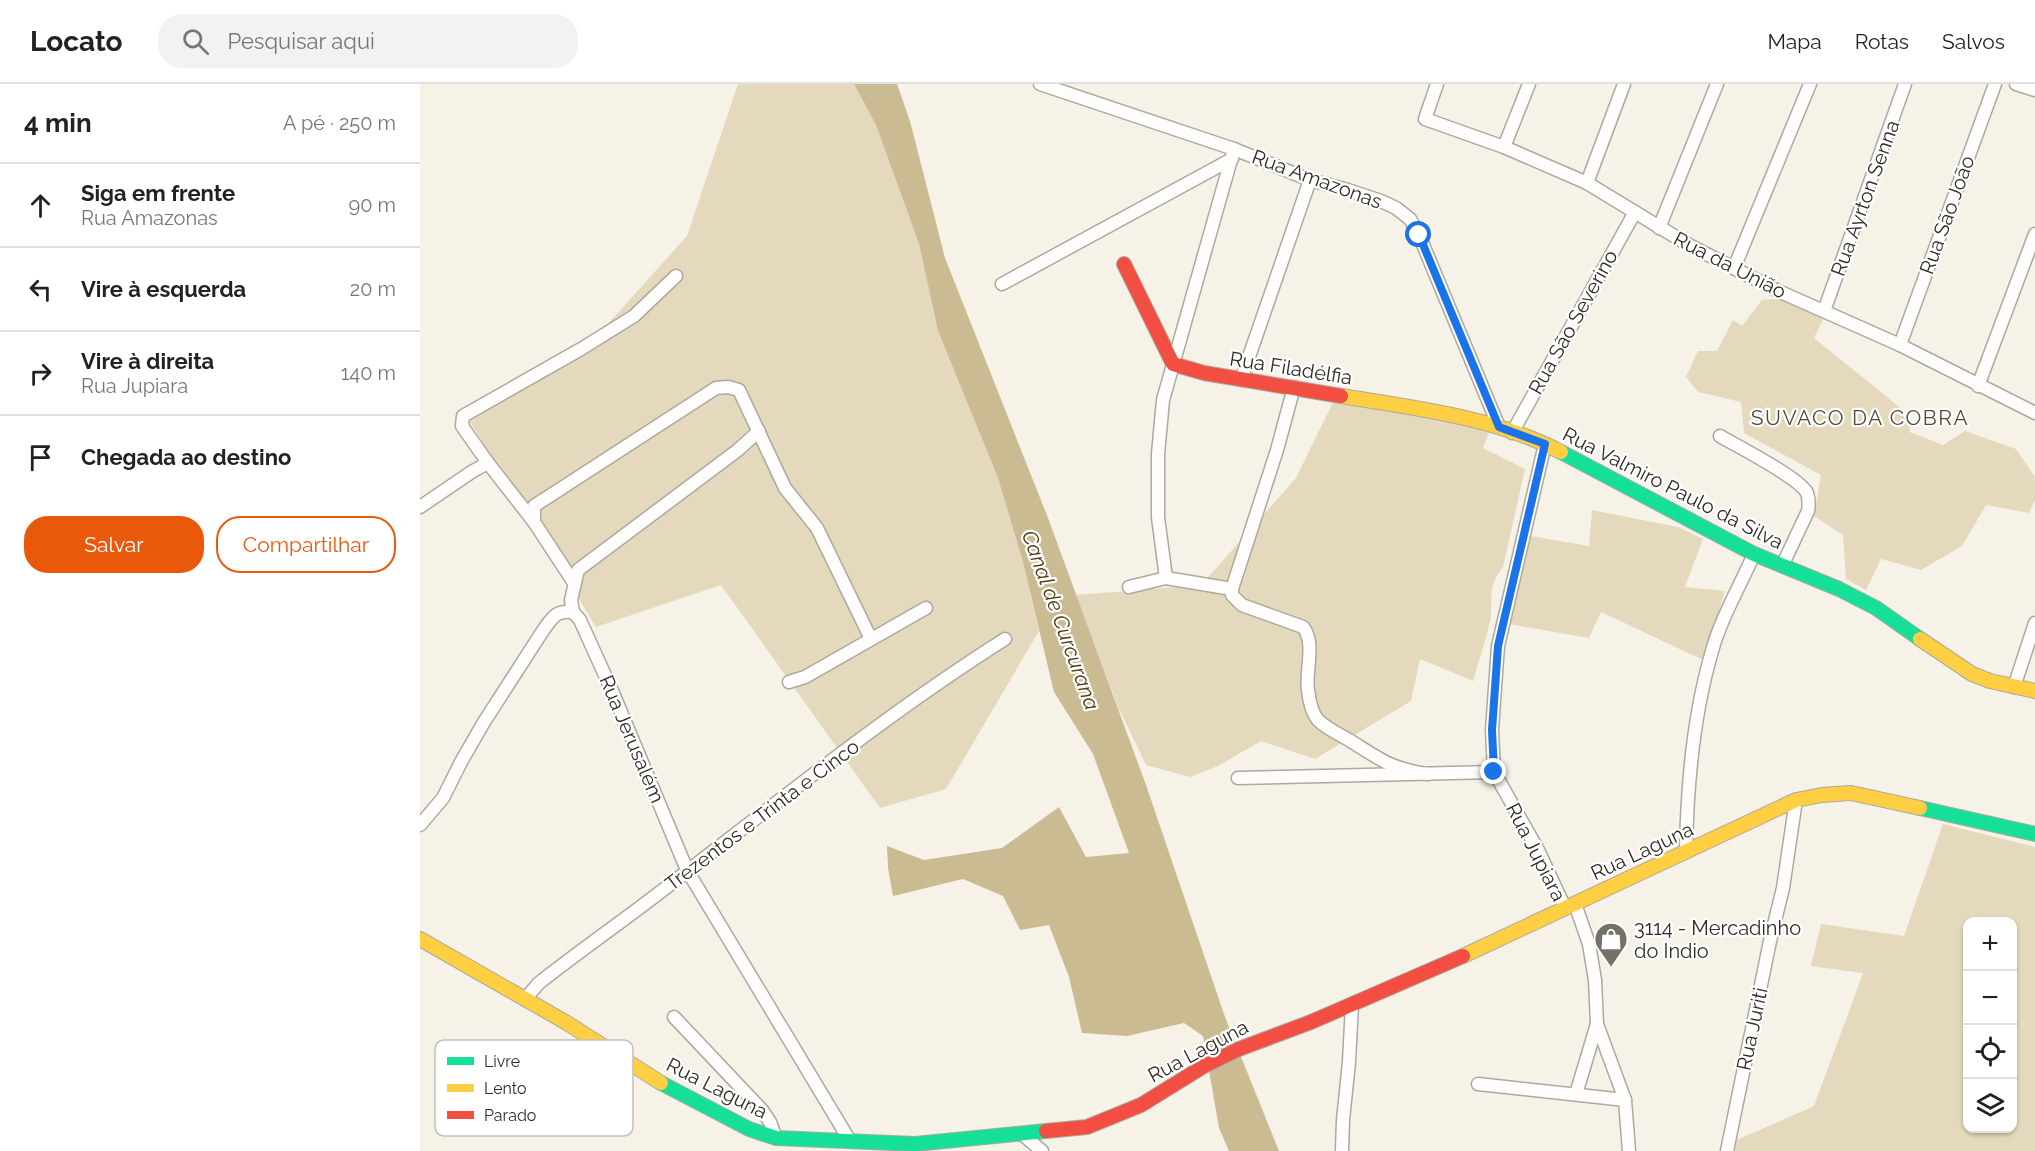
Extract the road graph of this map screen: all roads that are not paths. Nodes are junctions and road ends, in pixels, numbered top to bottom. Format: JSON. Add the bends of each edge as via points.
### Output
{"nodes":[{"id":1,"x":1040,"y":84,"type":"edge"},
{"id":2,"x":1437,"y":84,"type":"edge"},
{"id":3,"x":1529,"y":84,"type":"edge"},
{"id":4,"x":1624,"y":84,"type":"edge"},
{"id":5,"x":1717,"y":84,"type":"edge"},
{"id":6,"x":1810,"y":84,"type":"edge"},
{"id":7,"x":1905,"y":84,"type":"edge"},
{"id":8,"x":1995,"y":84,"type":"edge"},
{"id":9,"x":2016,"y":84,"type":"edge"},
{"id":10,"x":2035,"y":90,"type":"edge"},
{"id":11,"x":1504,"y":147,"type":"junction"},
{"id":12,"x":1233,"y":154,"type":"junction"},
{"id":13,"x":1310,"y":180,"type":"junction"},
{"id":14,"x":1587,"y":183,"type":"junction"},
{"id":15,"x":1635,"y":212,"type":"junction"},
{"id":16,"x":1659,"y":228,"type":"junction"},
{"id":17,"x":2035,"y":234,"type":"edge"},
{"id":18,"x":1124,"y":264,"type":"dead end"},
{"id":19,"x":1734,"y":268,"type":"junction"},
{"id":20,"x":676,"y":276,"type":"dead end"},
{"id":21,"x":1002,"y":284,"type":"dead end"},
{"id":22,"x":1824,"y":311,"type":"junction"},
{"id":23,"x":1900,"y":345,"type":"junction"},
{"id":24,"x":1173,"y":364,"type":"junction"},
{"id":25,"x":1241,"y":380,"type":"junction"},
{"id":26,"x":1978,"y":386,"type":"junction"},
{"id":27,"x":1294,"y":387,"type":"junction"},
{"id":28,"x":2035,"y":413,"type":"edge"},
{"id":29,"x":1505,"y":430,"type":"junction"},
{"id":30,"x":759,"y":431,"type":"junction"},
{"id":31,"x":1720,"y":435,"type":"dead end"},
{"id":32,"x":1545,"y":444,"type":"junction"},
{"id":33,"x":488,"y":463,"type":"junction"},
{"id":34,"x":420,"y":507,"type":"edge"},
{"id":35,"x":534,"y":522,"type":"junction"},
{"id":36,"x":1754,"y":554,"type":"junction"},
{"id":37,"x":1782,"y":566,"type":"junction"},
{"id":38,"x":1166,"y":578,"type":"junction"},
{"id":39,"x":574,"y":583,"type":"junction"},
{"id":40,"x":1129,"y":587,"type":"dead end"},
{"id":41,"x":1232,"y":589,"type":"junction"},
{"id":42,"x":926,"y":608,"type":"dead end"},
{"id":43,"x":573,"y":612,"type":"junction"},
{"id":44,"x":2035,"y":623,"type":"edge"},
{"id":45,"x":871,"y":639,"type":"junction"},
{"id":46,"x":1005,"y":639,"type":"dead end"},
{"id":47,"x":789,"y":682,"type":"dead end"},
{"id":48,"x":2014,"y":687,"type":"junction"},
{"id":49,"x":2035,"y":691,"type":"edge"},
{"id":50,"x":1494,"y":772,"type":"junction"},
{"id":51,"x":1428,"y":774,"type":"junction"},
{"id":52,"x":1238,"y":777,"type":"dead end"},
{"id":53,"x":1796,"y":800,"type":"junction"},
{"id":54,"x":420,"y":825,"type":"edge"},
{"id":55,"x":2035,"y":834,"type":"edge"},
{"id":56,"x":1686,"y":852,"type":"junction"},
{"id":57,"x":687,"y":870,"type":"junction"},
{"id":58,"x":1570,"y":906,"type":"junction"},
{"id":59,"x":420,"y":939,"type":"edge"},
{"id":60,"x":525,"y":999,"type":"junction"},
{"id":61,"x":1352,"y":1005,"type":"junction"},
{"id":62,"x":674,"y":1017,"type":"dead end"},
{"id":63,"x":1597,"y":1024,"type":"junction"},
{"id":64,"x":594,"y":1040,"type":"edge"},
{"id":65,"x":633,"y":1065,"type":"edge"},
{"id":66,"x":1478,"y":1084,"type":"dead end"},
{"id":67,"x":1576,"y":1094,"type":"junction"},
{"id":68,"x":1625,"y":1100,"type":"junction"},
{"id":69,"x":1023,"y":1134,"type":"junction"},
{"id":70,"x":850,"y":1141,"type":"junction"},
{"id":71,"x":781,"y":1143,"type":"edge"},
{"id":72,"x":1042,"y":1151,"type":"edge"},
{"id":73,"x":1342,"y":1151,"type":"edge"},
{"id":74,"x":1629,"y":1151,"type":"edge"},
{"id":75,"x":1726,"y":1151,"type":"edge"}],
"edges":[{"from":1,"to":12,"type":"street","name":"Rua Amazonas"},
{"from":2,"to":11,"type":"street","name":"Rua da União","via":[[1425,119]]},
{"from":3,"to":11,"type":"street"},
{"from":4,"to":14,"type":"street"},
{"from":5,"to":16,"type":"street"},
{"from":6,"to":19,"type":"street"},
{"from":7,"to":22,"type":"street","name":"Rua Ayrton Senna"},
{"from":8,"to":23,"type":"street","name":"Rua São João"},
{"from":9,"to":10,"type":"street"},
{"from":11,"to":14,"type":"street","name":"Rua da União"},
{"from":12,"to":13,"type":"street","name":"Rua Amazonas"},
{"from":12,"to":21,"type":"street"},
{"from":12,"to":24,"type":"street"},
{"from":13,"to":25,"type":"street"},
{"from":13,"to":29,"type":"street","name":"Rua Amazonas","via":[[1381,201],[1410,219]]},
{"from":14,"to":15,"type":"street","name":"Rua da União"},
{"from":15,"to":16,"type":"street","name":"Rua da União"},
{"from":15,"to":29,"type":"street","name":"Rua São Severino"},
{"from":16,"to":19,"type":"street","name":"Rua da União"},
{"from":17,"to":26,"type":"street"},
{"from":18,"to":24,"type":"street"},
{"from":19,"to":22,"type":"street","name":"Rua da União"},
{"from":20,"to":33,"type":"street","via":[[634,316],[463,416],[462,426]]},
{"from":22,"to":23,"type":"street","name":"Rua da União"},
{"from":23,"to":26,"type":"street","name":"Rua da União"},
{"from":24,"to":25,"type":"street","name":"Rua Filadélfia"},
{"from":24,"to":38,"type":"street","via":[[1163,400],[1158,454],[1158,517]]},
{"from":25,"to":27,"type":"street","name":"Rua Filadélfia"},
{"from":26,"to":28,"type":"street","name":"Rua da União"},
{"from":27,"to":29,"type":"street","name":"Rua Filadélfia","via":[[1416,408]]},
{"from":27,"to":41,"type":"street"},
{"from":29,"to":32,"type":"street","name":"Rua Valmiro Paulo da Silva"},
{"from":30,"to":35,"type":"street","via":[[739,390],[716,388],[534,506]]},
{"from":30,"to":39,"type":"street","via":[[586,563],[578,570]]},
{"from":30,"to":45,"type":"street","via":[[785,488],[817,528]]},
{"from":31,"to":37,"type":"street","name":"Rua Valmiro Paulo da Silva","via":[[1796,481],[1807,493],[1808,511]]},
{"from":32,"to":36,"type":"street","name":"Rua Valmiro Paulo da Silva"},
{"from":32,"to":50,"type":"street","name":"Rua Jupiara","via":[[1498,646],[1492,730]]},
{"from":33,"to":34,"type":"street"},
{"from":33,"to":35,"type":"street"},
{"from":35,"to":39,"type":"street"},
{"from":36,"to":37,"type":"street","name":"Rua Valmiro Paulo da Silva"},
{"from":36,"to":56,"type":"street","via":[[1712,651],[1693,745]]},
{"from":37,"to":48,"type":"street","name":"Rua Valmiro Paulo da Silva","via":[[1876,608],[1972,674]]},
{"from":38,"to":40,"type":"street"},
{"from":38,"to":41,"type":"street"},
{"from":39,"to":43,"type":"street"},
{"from":41,"to":51,"type":"street","via":[[1242,605],[1303,627],[1307,633],[1307,688],[1317,719],[1386,764]]},
{"from":42,"to":45,"type":"street"},
{"from":43,"to":54,"type":"street","via":[[563,611],[544,629],[460,762],[443,798]]},
{"from":43,"to":57,"type":"street","name":"Rua Jerusalém","via":[[613,693]]},
{"from":44,"to":48,"type":"street"},
{"from":45,"to":47,"type":"street","via":[[805,677]]},
{"from":46,"to":57,"type":"street","name":"Trezentos e Trinta e Cinco","via":[[966,663]]},
{"from":48,"to":49,"type":"street","name":"Rua Valmiro Paulo da Silva"},
{"from":50,"to":51,"type":"street"},
{"from":50,"to":58,"type":"street","name":"Rua Jupiara"},
{"from":51,"to":52,"type":"street"},
{"from":53,"to":55,"type":"street","name":"Rua Laguna","via":[[1851,793]]},
{"from":53,"to":56,"type":"street","name":"Rua Laguna"},
{"from":53,"to":75,"type":"street","name":"Rua Juriti","via":[[1784,888]]},
{"from":56,"to":58,"type":"street","name":"Rua Laguna"},
{"from":57,"to":60,"type":"street","name":"Trezentos e Trinta e Cinco","via":[[538,983]]},
{"from":57,"to":70,"type":"street","name":"Rua Jerusalém"},
{"from":58,"to":61,"type":"street","name":"Rua Laguna"},
{"from":58,"to":63,"type":"street","name":"Rua Jupiara","via":[[1591,953]]},
{"from":59,"to":60,"type":"street","name":"Rua Laguna"},
{"from":60,"to":64,"type":"street","name":"Rua Laguna"},
{"from":61,"to":69,"type":"street","name":"Rua Laguna","via":[[1262,1039],[1204,1066],[1141,1105],[1087,1127]]},
{"from":61,"to":73,"type":"street"},
{"from":62,"to":71,"type":"street","via":[[762,1110]]},
{"from":63,"to":67,"type":"street","name":"Rua Jupiara"},
{"from":63,"to":68,"type":"street","name":"Rua Jupiara"},
{"from":65,"to":71,"type":"street","name":"Rua Laguna","via":[[676,1092]]},
{"from":66,"to":67,"type":"street"},
{"from":67,"to":68,"type":"street"},
{"from":68,"to":74,"type":"street","name":"Rua Jupiara"},
{"from":69,"to":70,"type":"street","name":"Rua Laguna","via":[[915,1144]]},
{"from":69,"to":72,"type":"street"},
{"from":70,"to":71,"type":"street","name":"Rua Laguna"}]}
